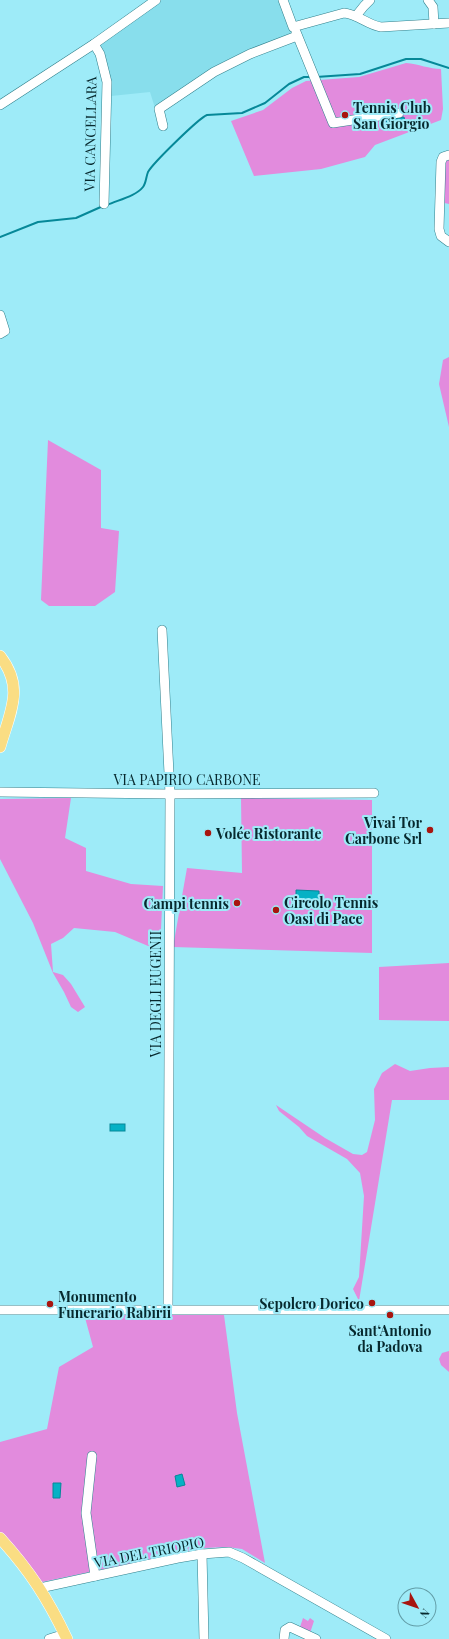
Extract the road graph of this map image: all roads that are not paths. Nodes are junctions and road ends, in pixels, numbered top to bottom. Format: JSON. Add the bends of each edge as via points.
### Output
{"nodes":[{"id":1,"x":156,"y":0,"type":"edge"},
{"id":2,"x":283,"y":0,"type":"edge"},
{"id":3,"x":370,"y":0,"type":"edge"},
{"id":4,"x":428,"y":0,"type":"edge"},
{"id":5,"x":356,"y":16,"type":"junction"},
{"id":6,"x":449,"y":23,"type":"edge"},
{"id":7,"x":434,"y":24,"type":"junction"},
{"id":8,"x":293,"y":27,"type":"junction"},
{"id":9,"x":298,"y":36,"type":"junction"},
{"id":10,"x":94,"y":44,"type":"junction"},
{"id":11,"x":0,"y":105,"type":"edge"},
{"id":12,"x":399,"y":113,"type":"dead end"},
{"id":13,"x":163,"y":126,"type":"dead end"},
{"id":14,"x":445,"y":158,"type":"edge"},
{"id":15,"x":104,"y":204,"type":"dead end"},
{"id":16,"x":449,"y":242,"type":"edge"},
{"id":17,"x":0,"y":315,"type":"edge"},
{"id":18,"x":0,"y":334,"type":"edge"},
{"id":19,"x":162,"y":630,"type":"dead end"},
{"id":20,"x":0,"y":656,"type":"edge"},
{"id":21,"x":0,"y":747,"type":"edge"},
{"id":22,"x":0,"y":792,"type":"edge"},
{"id":23,"x":374,"y":793,"type":"dead end"},
{"id":24,"x":170,"y":794,"type":"junction"},
{"id":25,"x":0,"y":1310,"type":"edge"},
{"id":26,"x":168,"y":1310,"type":"junction"},
{"id":27,"x":449,"y":1310,"type":"edge"},
{"id":28,"x":92,"y":1456,"type":"dead end"},
{"id":29,"x":0,"y":1538,"type":"edge"},
{"id":30,"x":202,"y":1554,"type":"junction"},
{"id":31,"x":95,"y":1576,"type":"junction"},
{"id":32,"x":40,"y":1588,"type":"junction"},
{"id":33,"x":66,"y":1637,"type":"edge"},
{"id":34,"x":49,"y":1639,"type":"edge"},
{"id":35,"x":204,"y":1639,"type":"edge"},
{"id":36,"x":284,"y":1639,"type":"edge"},
{"id":37,"x":316,"y":1639,"type":"edge"},
{"id":38,"x":386,"y":1639,"type":"edge"}],
"edges":[{"from":1,"to":10,"type":"street"},
{"from":2,"to":8,"type":"street"},
{"from":3,"to":5,"type":"street"},
{"from":4,"to":7,"type":"street","via":[[433,7]]},
{"from":5,"to":7,"type":"street","via":[[381,27]]},
{"from":5,"to":8,"type":"street","via":[[348,13],[338,14]]},
{"from":6,"to":7,"type":"street"},
{"from":8,"to":9,"type":"street"},
{"from":9,"to":12,"type":"street","via":[[333,123]]},
{"from":9,"to":13,"type":"street","via":[[250,54],[214,72],[165,104],[159,109]]},
{"from":10,"to":11,"type":"street"},
{"from":10,"to":15,"type":"street","name":"VIA CANCELLARA","via":[[102,61],[107,82]]},
{"from":14,"to":16,"type":"street","via":[[439,231],[442,238]]},
{"from":17,"to":18,"type":"street","via":[[5,331]]},
{"from":19,"to":24,"type":"street","name":"VIA DEGLI EUGENII"},
{"from":20,"to":21,"type":"main road","via":[[11,673],[14,690]]},
{"from":22,"to":24,"type":"street","name":"VIA PAPIRIO CARBONE"},
{"from":23,"to":24,"type":"street","name":"VIA PAPIRIO CARBONE"},
{"from":24,"to":26,"type":"street","name":"VIA DEGLI EUGENII"},
{"from":25,"to":26,"type":"street"},
{"from":26,"to":27,"type":"street"},
{"from":28,"to":31,"type":"street","via":[[86,1513]]},
{"from":29,"to":32,"type":"main road"},
{"from":30,"to":31,"type":"street","name":"VIA DEL TRIOPIO"},
{"from":30,"to":35,"type":"street"},
{"from":30,"to":38,"type":"street","name":"VIA DEL TRIOPIO","via":[[229,1552],[243,1558]]},
{"from":31,"to":32,"type":"street","name":"VIA DEL TRIOPIO"},
{"from":32,"to":33,"type":"main road"},
{"from":33,"to":34,"type":"street"},
{"from":36,"to":37,"type":"street","via":[[285,1630],[290,1627]]}]}
